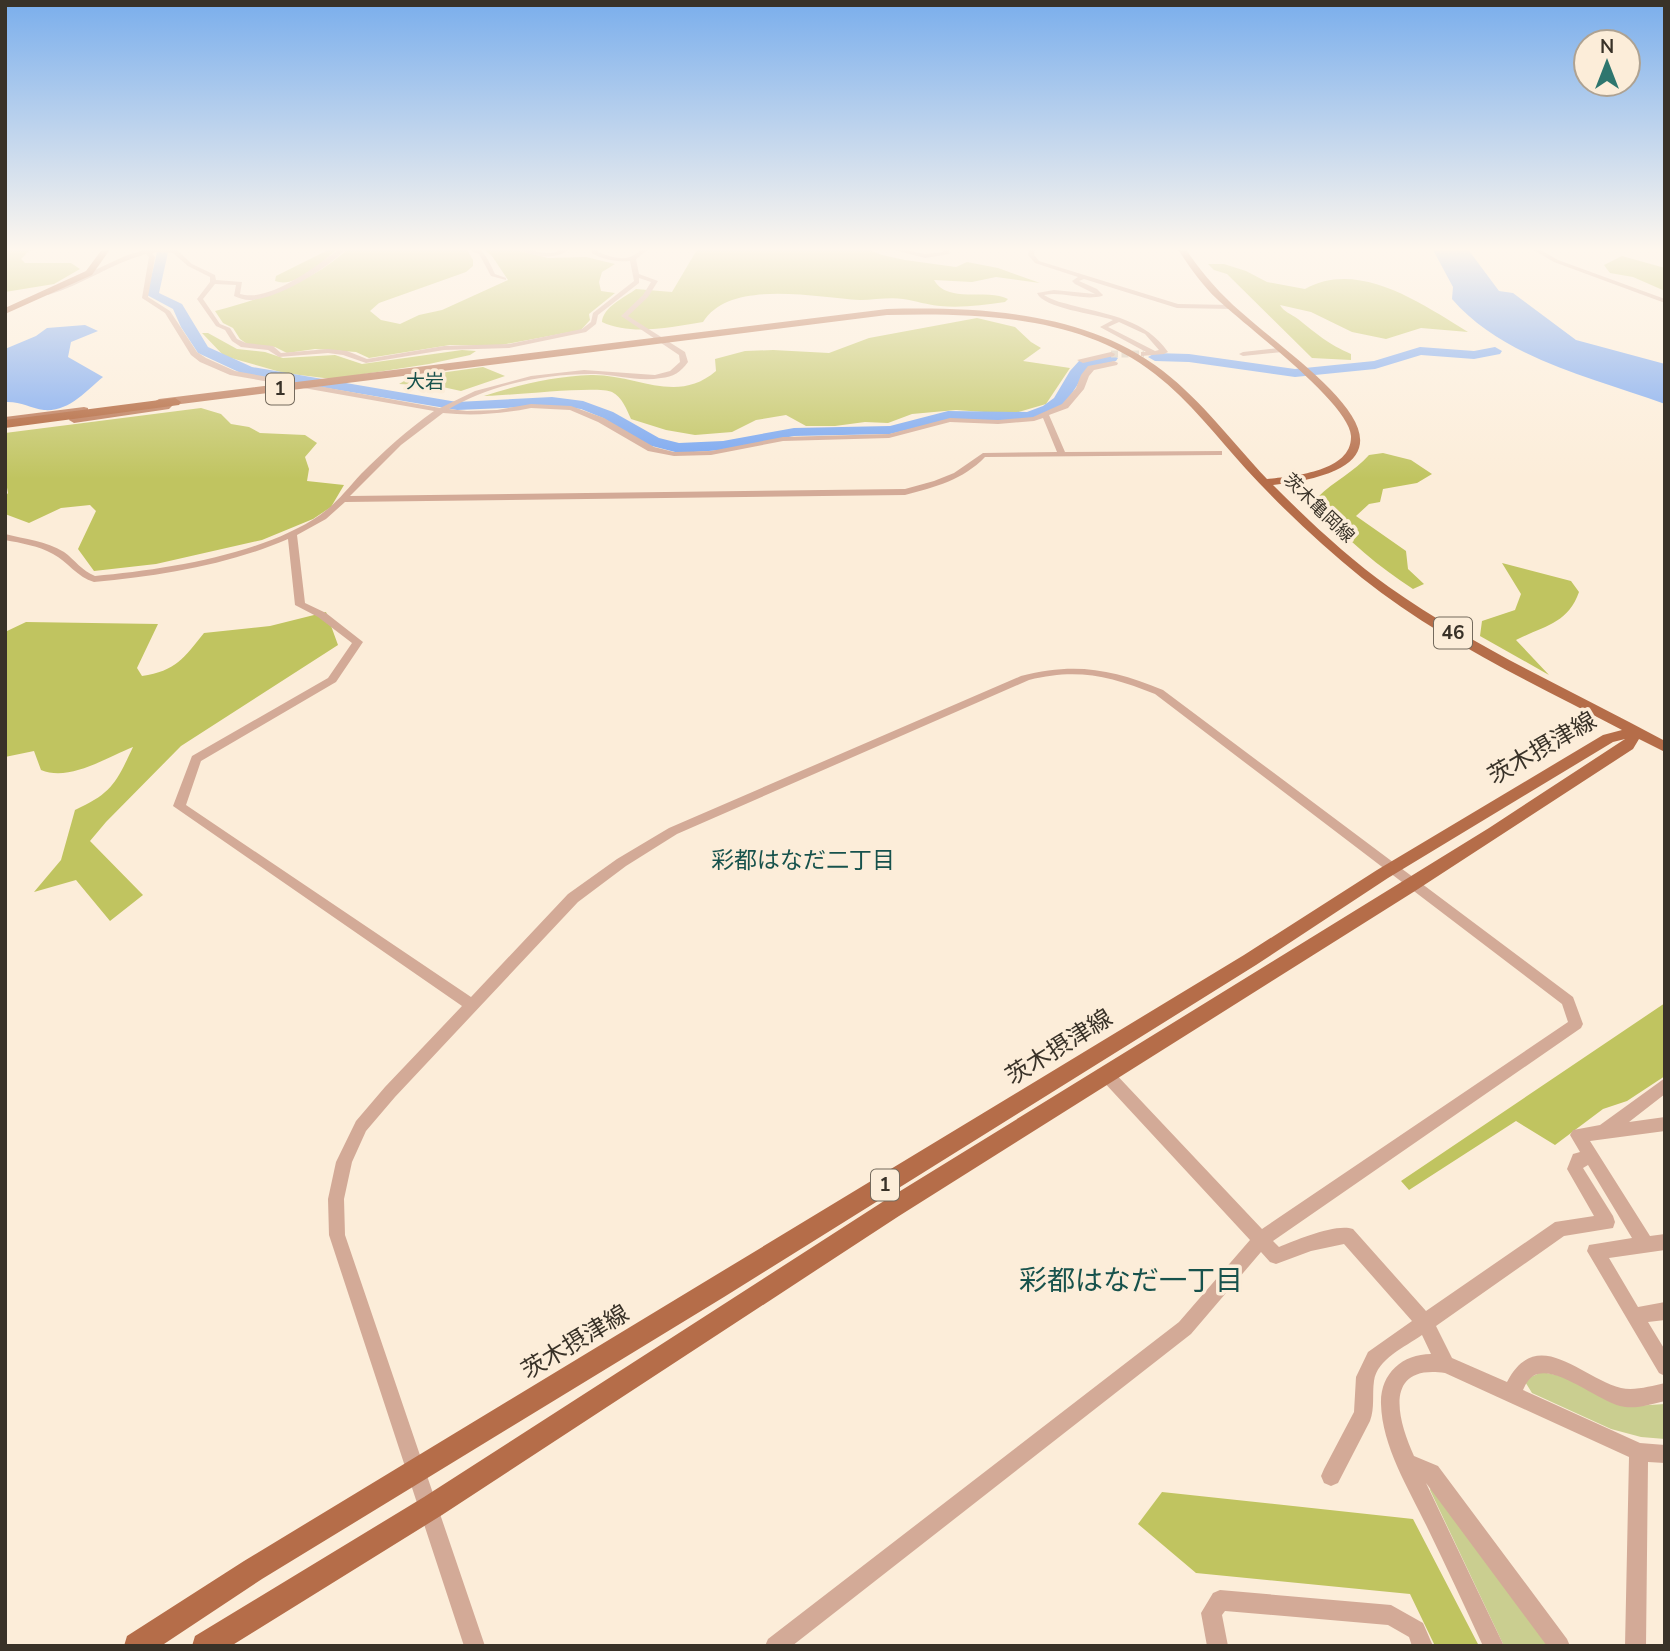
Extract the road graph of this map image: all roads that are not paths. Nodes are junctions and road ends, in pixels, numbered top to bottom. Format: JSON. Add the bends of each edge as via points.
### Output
{"nodes":[{"id":1,"x":176,"y":325,"type":"edge"},
{"id":2,"x":218,"y":325,"type":"edge"},
{"id":3,"x":591,"y":325,"type":"edge"},
{"id":4,"x":638,"y":325,"type":"edge"},
{"id":5,"x":777,"y":325,"type":"edge"},
{"id":6,"x":1045,"y":325,"type":"edge"},
{"id":7,"x":1107,"y":325,"type":"edge"},
{"id":8,"x":1129,"y":325,"type":"edge"},
{"id":9,"x":1252,"y":325,"type":"edge"},
{"id":10,"x":1279,"y":350,"type":"junction"},
{"id":11,"x":1154,"y":353,"type":"junction"},
{"id":12,"x":1144,"y":354,"type":"tunnel mouth"},
{"id":13,"x":1243,"y":354,"type":"dead end"},
{"id":14,"x":1094,"y":365,"type":"junction"},
{"id":15,"x":264,"y":391,"type":"junction"},
{"id":16,"x":175,"y":402,"type":"joint"},
{"id":17,"x":455,"y":402,"type":"joint"},
{"id":18,"x":442,"y":409,"type":"junction"},
{"id":19,"x":90,"y":413,"type":"junction"},
{"id":20,"x":1046,"y":416,"type":"junction"},
{"id":21,"x":5,"y":424,"type":"edge"},
{"id":22,"x":1219,"y":453,"type":"dead end"},
{"id":23,"x":1062,"y":454,"type":"junction"},
{"id":24,"x":1267,"y":482,"type":"junction"},
{"id":25,"x":342,"y":499,"type":"junction"},
{"id":26,"x":292,"y":535,"type":"junction"},
{"id":27,"x":5,"y":537,"type":"edge"},
{"id":28,"x":1637,"y":731,"type":"junction"},
{"id":29,"x":1665,"y":747,"type":"edge"},
{"id":30,"x":1390,"y":868,"type":"junction"},
{"id":31,"x":1412,"y":885,"type":"junction"},
{"id":32,"x":472,"y":1005,"type":"junction"},
{"id":33,"x":1106,"y":1074,"type":"junction"},
{"id":34,"x":1665,"y":1085,"type":"edge"},
{"id":35,"x":1665,"y":1124,"type":"edge"},
{"id":36,"x":1602,"y":1132,"type":"junction"},
{"id":37,"x":1591,"y":1157,"type":"junction"},
{"id":38,"x":1261,"y":1239,"type":"junction"},
{"id":39,"x":1665,"y":1242,"type":"edge"},
{"id":40,"x":1646,"y":1245,"type":"junction"},
{"id":41,"x":1665,"y":1311,"type":"edge"},
{"id":42,"x":1634,"y":1316,"type":"junction"},
{"id":43,"x":1425,"y":1323,"type":"junction"},
{"id":44,"x":1446,"y":1364,"type":"junction"},
{"id":45,"x":1665,"y":1367,"type":"edge"},
{"id":46,"x":1512,"y":1392,"type":"junction"},
{"id":47,"x":1665,"y":1392,"type":"edge"},
{"id":48,"x":1639,"y":1452,"type":"junction"},
{"id":49,"x":1665,"y":1454,"type":"edge"},
{"id":50,"x":1409,"y":1464,"type":"junction"},
{"id":51,"x":418,"y":1469,"type":"junction"},
{"id":52,"x":1331,"y":1476,"type":"dead end"},
{"id":53,"x":429,"y":1507,"type":"junction"},
{"id":54,"x":137,"y":1646,"type":"edge"},
{"id":55,"x":205,"y":1646,"type":"edge"},
{"id":56,"x":475,"y":1646,"type":"edge"},
{"id":57,"x":775,"y":1646,"type":"edge"},
{"id":58,"x":1218,"y":1646,"type":"edge"},
{"id":59,"x":1423,"y":1646,"type":"edge"},
{"id":60,"x":1494,"y":1646,"type":"edge"},
{"id":61,"x":1560,"y":1646,"type":"edge"},
{"id":62,"x":1635,"y":1646,"type":"edge"}],
"edges":[{"from":1,"to":18,"type":"street","via":[[203,360],[251,378]]},
{"from":2,"to":3,"type":"street","via":[[229,329],[234,340],[244,345],[270,348],[286,356],[328,351],[366,361],[444,348],[509,346],[584,331]]},
{"from":4,"to":17,"type":"street","via":[[682,354],[684,362],[677,370],[662,376],[577,373],[508,384]]},
{"from":5,"to":15,"type":"main road","number":"1"},
{"from":6,"to":24,"type":"main road","number":"1","via":[[1075,331],[1142,360],[1181,392]]},
{"from":7,"to":11,"type":"street","via":[[1103,327]]},
{"from":8,"to":11,"type":"street","via":[[1164,350]]},
{"from":9,"to":10,"type":"main road","name":"茨木亀岡線"},
{"from":10,"to":13,"type":"street"},
{"from":10,"to":24,"type":"main road","name":"茨木亀岡線","via":[[1335,401],[1352,422],[1356,441],[1351,454],[1329,470]]},
{"from":11,"to":12,"type":"street"},
{"from":14,"to":14,"type":"street","via":[[1081,360],[1113,358]]},
{"from":14,"to":20,"type":"street","via":[[1065,407]]},
{"from":15,"to":16,"type":"main road","number":"1"},
{"from":15,"to":19,"type":"main road"},
{"from":16,"to":19,"type":"highway"},
{"from":17,"to":18,"type":"street"},
{"from":18,"to":20,"type":"street","via":[[467,413],[531,406],[571,408],[601,419],[651,449],[689,454],[783,439],[889,436],[941,421],[1012,422]]},
{"from":18,"to":25,"type":"street","via":[[374,465]]},
{"from":19,"to":21,"type":"highway"},
{"from":20,"to":23,"type":"street"},
{"from":22,"to":23,"type":"street"},
{"from":23,"to":25,"type":"street","via":[[983,455],[971,470],[905,492]]},
{"from":24,"to":28,"type":"main road","name":"茨木亀岡線","number":"46","via":[[1385,589],[1483,650]]},
{"from":25,"to":26,"type":"street","via":[[323,517]]},
{"from":26,"to":27,"type":"street","via":[[181,566],[94,579],[83,576],[48,547]]},
{"from":26,"to":32,"type":"street","via":[[300,605],[358,642],[332,680],[196,759],[179,806]]},
{"from":28,"to":29,"type":"main road","name":"茨木亀岡線","number":"46"},
{"from":28,"to":30,"type":"main road","name":"茨木摂津線","number":"1","via":[[1608,738]]},
{"from":28,"to":31,"type":"main road","name":"茨木摂津線","number":"1","via":[[1628,746]]},
{"from":30,"to":31,"type":"street"},
{"from":30,"to":32,"type":"street","via":[[1159,692],[1125,677],[1095,671],[1045,673],[644,847],[573,898]]},
{"from":30,"to":51,"type":"main road","name":"茨木摂津線","number":"1","via":[[1226,975]]},
{"from":31,"to":33,"type":"main road","name":"茨木摂津線","number":"1"},
{"from":31,"to":38,"type":"street","via":[[1567,1001],[1576,1024]]},
{"from":32,"to":51,"type":"street","via":[[361,1126],[344,1161],[336,1199],[337,1235]]},
{"from":33,"to":38,"type":"street"},
{"from":33,"to":53,"type":"main road","name":"茨木摂津線","number":"1"},
{"from":34,"to":36,"type":"street"},
{"from":35,"to":36,"type":"street"},
{"from":36,"to":37,"type":"street","via":[[1578,1135]]},
{"from":37,"to":40,"type":"street"},
{"from":37,"to":43,"type":"street","via":[[1579,1159],[1575,1169],[1607,1222],[1561,1228]]},
{"from":38,"to":43,"type":"street","via":[[1276,1256],[1347,1235]]},
{"from":38,"to":57,"type":"street","via":[[1185,1328]]},
{"from":39,"to":40,"type":"street"},
{"from":40,"to":42,"type":"street","via":[[1595,1251]]},
{"from":41,"to":42,"type":"street"},
{"from":42,"to":45,"type":"street"},
{"from":43,"to":44,"type":"street"},
{"from":43,"to":52,"type":"street","via":[[1370,1363],[1363,1415]]},
{"from":44,"to":46,"type":"street"},
{"from":44,"to":50,"type":"street","via":[[1410,1365],[1391,1389],[1392,1415]]},
{"from":46,"to":47,"type":"street","via":[[1520,1372],[1533,1364],[1558,1368],[1624,1397]]},
{"from":46,"to":48,"type":"street"},
{"from":48,"to":49,"type":"street"},
{"from":48,"to":62,"type":"street"},
{"from":50,"to":60,"type":"street"},
{"from":50,"to":61,"type":"street","via":[[1431,1474]]},
{"from":51,"to":53,"type":"street"},
{"from":51,"to":54,"type":"main road","name":"茨木摂津線","number":"1"},
{"from":53,"to":55,"type":"main road","name":"茨木摂津線","number":"1"},
{"from":53,"to":56,"type":"street"},
{"from":58,"to":59,"type":"street","via":[[1211,1613],[1220,1600],[1391,1615],[1416,1630]]}]}
